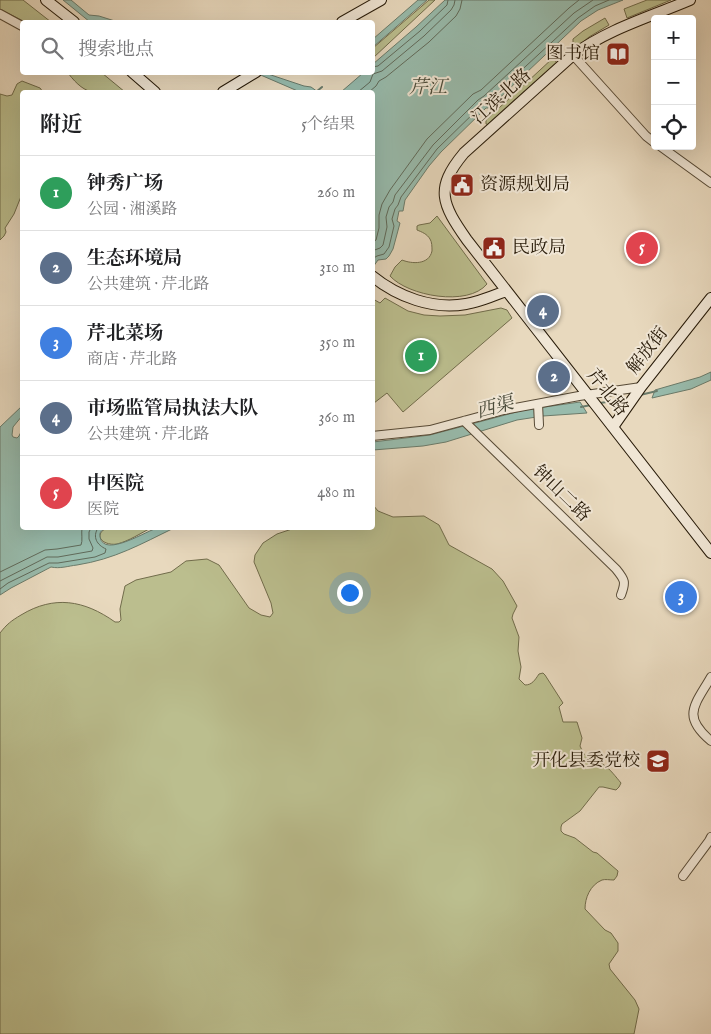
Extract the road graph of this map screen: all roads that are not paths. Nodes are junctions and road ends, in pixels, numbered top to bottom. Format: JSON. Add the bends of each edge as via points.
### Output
{"nodes":[{"id":1,"x":46,"y":0,"type":"edge"},
{"id":2,"x":381,"y":0,"type":"edge"},
{"id":3,"x":690,"y":0,"type":"edge"},
{"id":4,"x":0,"y":14,"type":"edge"},
{"id":5,"x":71,"y":20,"type":"edge"},
{"id":6,"x":346,"y":20,"type":"edge"},
{"id":7,"x":20,"y":25,"type":"edge"},
{"id":8,"x":573,"y":55,"type":"junction"},
{"id":9,"x":135,"y":75,"type":"edge"},
{"id":10,"x":251,"y":75,"type":"edge"},
{"id":11,"x":153,"y":90,"type":"edge"},
{"id":12,"x":226,"y":90,"type":"edge"},
{"id":13,"x":651,"y":140,"type":"edge"},
{"id":14,"x":665,"y":150,"type":"edge"},
{"id":15,"x":711,"y":184,"type":"edge"},
{"id":16,"x":445,"y":203,"type":"joint"},
{"id":17,"x":375,"y":278,"type":"edge"},
{"id":18,"x":506,"y":291,"type":"junction"},
{"id":19,"x":711,"y":298,"type":"edge"},
{"id":20,"x":641,"y":387,"type":"junction"},
{"id":21,"x":587,"y":394,"type":"junction"},
{"id":22,"x":538,"y":404,"type":"junction"},
{"id":23,"x":464,"y":421,"type":"junction"},
{"id":24,"x":539,"y":424,"type":"dead end"},
{"id":25,"x":613,"y":427,"type":"junction"},
{"id":26,"x":375,"y":436,"type":"edge"},
{"id":27,"x":711,"y":553,"type":"edge"},
{"id":28,"x":622,"y":595,"type":"dead end"},
{"id":29,"x":711,"y":677,"type":"edge"},
{"id":30,"x":711,"y":741,"type":"edge"},
{"id":31,"x":711,"y":837,"type":"edge"},
{"id":32,"x":683,"y":876,"type":"dead end"}],
"edges":[{"from":1,"to":5,"type":"main road"},
{"from":2,"to":6,"type":"main road"},
{"from":3,"to":8,"type":"main road","name":"江滨北路","via":[[603,36]]},
{"from":4,"to":7,"type":"street"},
{"from":8,"to":13,"type":"street"},
{"from":8,"to":16,"type":"main road","name":"江滨北路","via":[[464,153],[446,180]]},
{"from":9,"to":11,"type":"main road"},
{"from":10,"to":12,"type":"main road"},
{"from":14,"to":15,"type":"street"},
{"from":16,"to":18,"type":"main road","name":"芹北路","via":[[467,240]]},
{"from":17,"to":18,"type":"main road","via":[[411,298],[449,306],[478,302]]},
{"from":18,"to":21,"type":"main road","name":"芹北路"},
{"from":19,"to":20,"type":"main road","name":"解放街"},
{"from":20,"to":21,"type":"street"},
{"from":20,"to":25,"type":"main road","name":"解放街"},
{"from":21,"to":22,"type":"street"},
{"from":21,"to":25,"type":"main road","name":"芹北路"},
{"from":22,"to":23,"type":"street"},
{"from":22,"to":24,"type":"street"},
{"from":23,"to":26,"type":"street","via":[[430,430]]},
{"from":23,"to":28,"type":"street","name":"钟山二路","via":[[616,569],[625,584]]},
{"from":25,"to":27,"type":"main road","name":"芹北路"},
{"from":29,"to":30,"type":"street","via":[[693,710],[700,732]]},
{"from":31,"to":32,"type":"street"}]}
